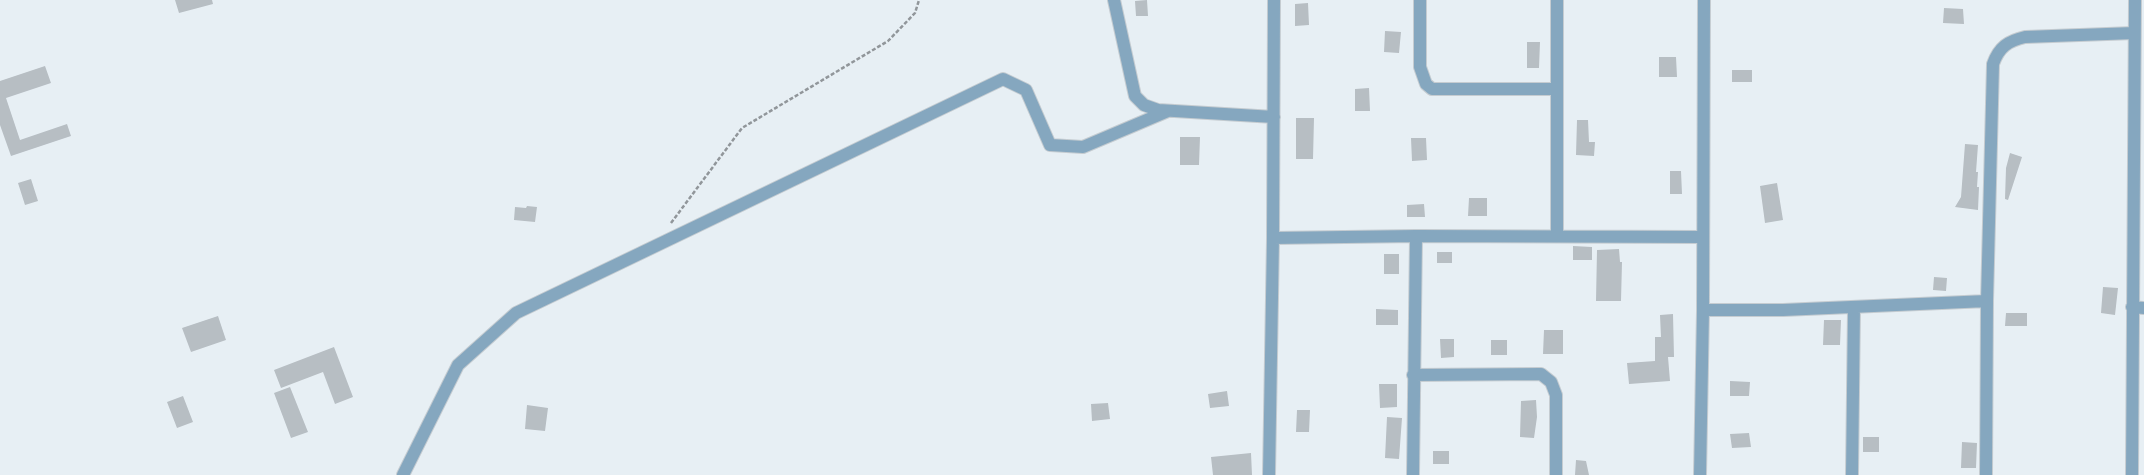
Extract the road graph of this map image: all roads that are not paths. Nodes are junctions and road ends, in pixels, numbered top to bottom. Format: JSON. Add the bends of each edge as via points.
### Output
{"nodes":[{"id":1,"x":1114,"y":0,"type":"edge"},
{"id":2,"x":1274,"y":0,"type":"edge"},
{"id":3,"x":1420,"y":0,"type":"edge"},
{"id":4,"x":1557,"y":0,"type":"edge"},
{"id":5,"x":1704,"y":0,"type":"edge"},
{"id":6,"x":2135,"y":0,"type":"edge"},
{"id":7,"x":2134,"y":33,"type":"junction"},
{"id":8,"x":1557,"y":89,"type":"junction"},
{"id":9,"x":1168,"y":112,"type":"junction"},
{"id":10,"x":1274,"y":117,"type":"junction"},
{"id":11,"x":1416,"y":236,"type":"junction"},
{"id":12,"x":1558,"y":236,"type":"junction"},
{"id":13,"x":1703,"y":237,"type":"junction"},
{"id":14,"x":1273,"y":238,"type":"junction"},
{"id":15,"x":1987,"y":301,"type":"junction"},
{"id":16,"x":1854,"y":307,"type":"junction"},
{"id":17,"x":2132,"y":307,"type":"junction"},
{"id":18,"x":2144,"y":308,"type":"edge"},
{"id":19,"x":1703,"y":310,"type":"junction"},
{"id":20,"x":1413,"y":375,"type":"junction"},
{"id":21,"x":403,"y":475,"type":"edge"},
{"id":22,"x":1269,"y":475,"type":"edge"},
{"id":23,"x":1413,"y":475,"type":"edge"},
{"id":24,"x":1556,"y":475,"type":"edge"},
{"id":25,"x":1700,"y":475,"type":"edge"},
{"id":26,"x":1852,"y":475,"type":"edge"},
{"id":27,"x":1986,"y":475,"type":"edge"},
{"id":28,"x":2132,"y":475,"type":"edge"}],
"edges":[{"from":1,"to":9,"type":"street","via":[[1135,96],[1144,105]]},
{"from":2,"to":10,"type":"street"},
{"from":3,"to":8,"type":"street","via":[[1420,67],[1422,77],[1432,89]]},
{"from":4,"to":8,"type":"street"},
{"from":5,"to":13,"type":"street"},
{"from":6,"to":7,"type":"street"},
{"from":7,"to":15,"type":"street","via":[[2025,37],[2011,40],[1996,54],[1993,64]]},
{"from":7,"to":17,"type":"street"},
{"from":8,"to":12,"type":"street"},
{"from":9,"to":10,"type":"street"},
{"from":9,"to":21,"type":"street","via":[[1082,147],[1050,145],[1026,90],[1003,79],[516,313],[458,365]]},
{"from":10,"to":14,"type":"street"},
{"from":11,"to":12,"type":"street"},
{"from":11,"to":14,"type":"street"},
{"from":11,"to":20,"type":"street"},
{"from":12,"to":13,"type":"street"},
{"from":13,"to":19,"type":"street"},
{"from":14,"to":22,"type":"street"},
{"from":15,"to":16,"type":"street"},
{"from":15,"to":27,"type":"street"},
{"from":16,"to":19,"type":"street"},
{"from":16,"to":26,"type":"street"},
{"from":17,"to":18,"type":"street"},
{"from":17,"to":28,"type":"street"},
{"from":19,"to":25,"type":"street"},
{"from":20,"to":23,"type":"street"},
{"from":20,"to":24,"type":"street","via":[[1541,374],[1551,382],[1556,395]]}]}
